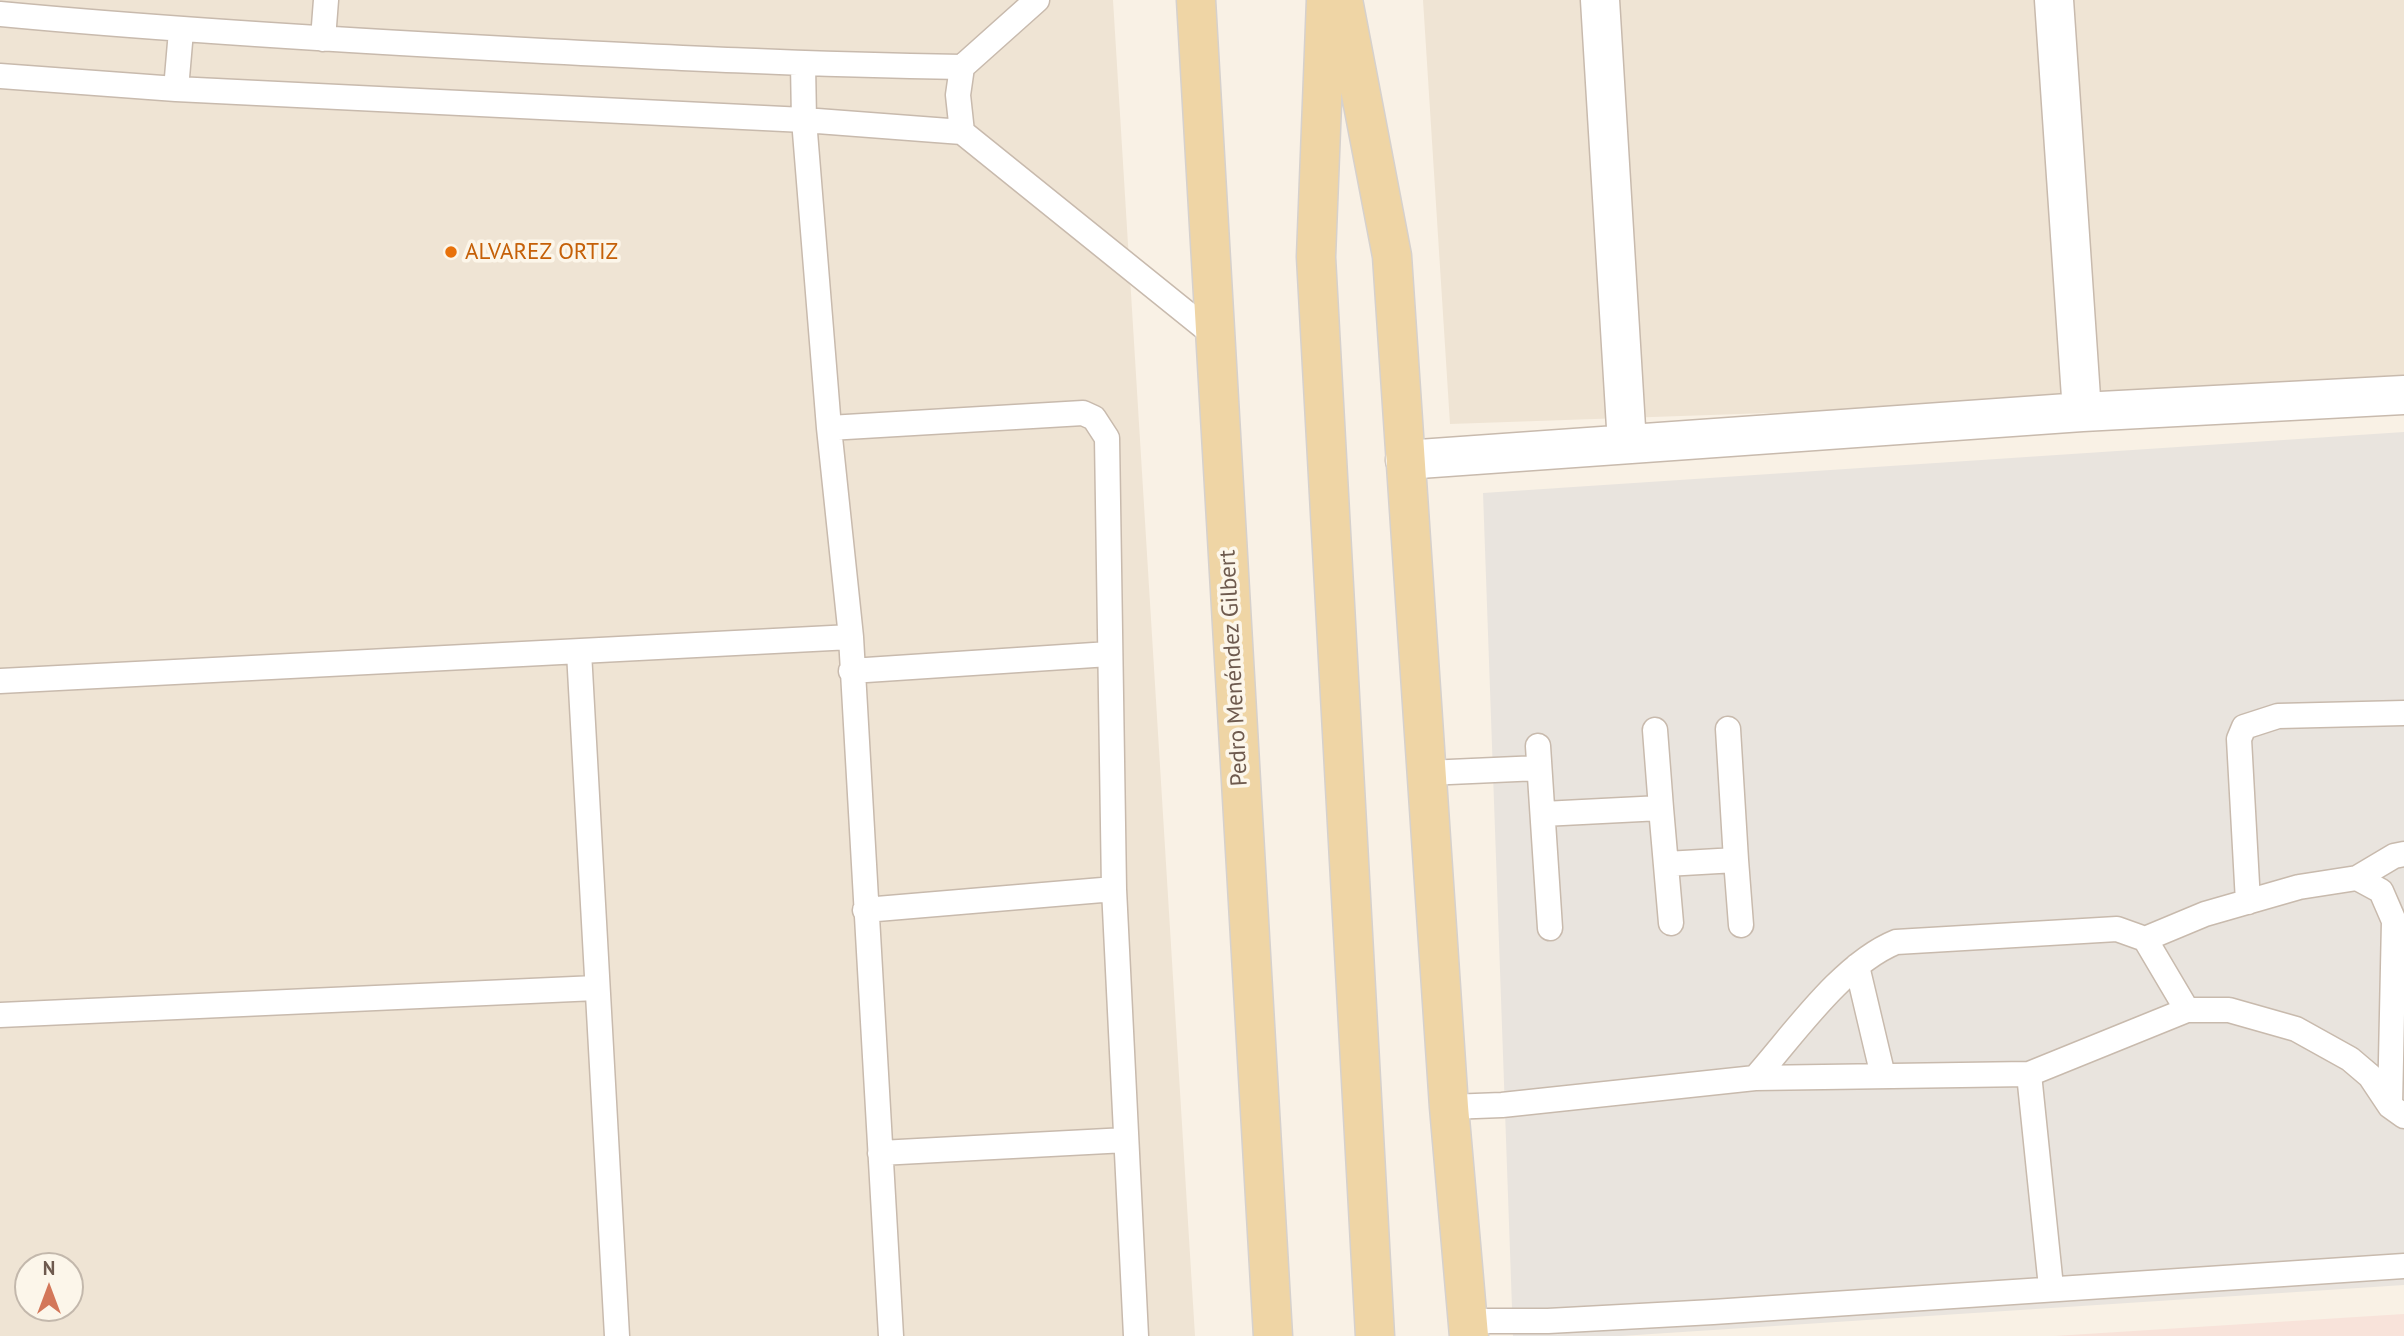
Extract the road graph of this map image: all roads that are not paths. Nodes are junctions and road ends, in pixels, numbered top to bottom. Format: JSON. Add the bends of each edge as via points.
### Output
{"nodes":[{"id":1,"x":326,"y":0,"type":"edge"},
{"id":2,"x":1037,"y":0,"type":"edge"},
{"id":3,"x":1196,"y":0,"type":"edge"},
{"id":4,"x":1326,"y":0,"type":"edge"},
{"id":5,"x":1343,"y":0,"type":"edge"},
{"id":6,"x":1600,"y":0,"type":"edge"},
{"id":7,"x":2054,"y":0,"type":"edge"},
{"id":8,"x":84,"y":11,"type":"edge"},
{"id":9,"x":0,"y":14,"type":"edge"},
{"id":10,"x":181,"y":31,"type":"junction"},
{"id":11,"x":323,"y":39,"type":"junction"},
{"id":12,"x":803,"y":64,"type":"junction"},
{"id":13,"x":962,"y":67,"type":"junction"},
{"id":14,"x":0,"y":76,"type":"edge"},
{"id":15,"x":176,"y":89,"type":"junction"},
{"id":16,"x":804,"y":120,"type":"junction"},
{"id":17,"x":962,"y":132,"type":"junction"},
{"id":18,"x":1215,"y":336,"type":"junction"},
{"id":19,"x":2404,"y":395,"type":"edge"},
{"id":20,"x":2082,"y":412,"type":"junction"},
{"id":21,"x":829,"y":428,"type":"junction"},
{"id":22,"x":1627,"y":444,"type":"junction"},
{"id":23,"x":1405,"y":460,"type":"junction"},
{"id":24,"x":851,"y":637,"type":"junction"},
{"id":25,"x":579,"y":652,"type":"junction"},
{"id":26,"x":1109,"y":654,"type":"junction"},
{"id":27,"x":851,"y":671,"type":"junction"},
{"id":28,"x":0,"y":681,"type":"edge"},
{"id":29,"x":2404,"y":713,"type":"edge"},
{"id":30,"x":1728,"y":729,"type":"dead end"},
{"id":31,"x":1655,"y":730,"type":"dead end"},
{"id":32,"x":1427,"y":773,"type":"junction"},
{"id":33,"x":1661,"y":808,"type":"junction"},
{"id":34,"x":1543,"y":814,"type":"junction"},
{"id":35,"x":2404,"y":854,"type":"edge"},
{"id":36,"x":1735,"y":860,"type":"junction"},
{"id":37,"x":1666,"y":864,"type":"junction"},
{"id":38,"x":2357,"y":878,"type":"junction"},
{"id":39,"x":1114,"y":889,"type":"junction"},
{"id":40,"x":2248,"y":902,"type":"junction"},
{"id":41,"x":865,"y":910,"type":"junction"},
{"id":42,"x":1671,"y":922,"type":"dead end"},
{"id":43,"x":1741,"y":925,"type":"dead end"},
{"id":44,"x":1550,"y":929,"type":"dead end"},
{"id":45,"x":2145,"y":939,"type":"junction"},
{"id":46,"x":1857,"y":966,"type":"junction"},
{"id":47,"x":596,"y":988,"type":"junction"},
{"id":48,"x":2187,"y":1010,"type":"junction"},
{"id":49,"x":0,"y":1015,"type":"edge"},
{"id":50,"x":2029,"y":1074,"type":"junction"},
{"id":51,"x":1883,"y":1076,"type":"junction"},
{"id":52,"x":1755,"y":1078,"type":"junction"},
{"id":53,"x":1450,"y":1107,"type":"junction"},
{"id":54,"x":2397,"y":1111,"type":"edge"},
{"id":55,"x":1126,"y":1140,"type":"junction"},
{"id":56,"x":880,"y":1153,"type":"junction"},
{"id":57,"x":2404,"y":1266,"type":"edge"},
{"id":58,"x":2051,"y":1287,"type":"junction"},
{"id":59,"x":1468,"y":1329,"type":"edge"},
{"id":60,"x":617,"y":1336,"type":"edge"},
{"id":61,"x":891,"y":1336,"type":"edge"},
{"id":62,"x":1136,"y":1336,"type":"edge"},
{"id":63,"x":1273,"y":1336,"type":"edge"},
{"id":64,"x":1375,"y":1336,"type":"edge"}],
"edges":[{"from":1,"to":11,"type":"lane"},
{"from":2,"to":13,"type":"lane"},
{"from":3,"to":18,"type":"main road","name":"Pedro Menéndez Gilbert"},
{"from":4,"to":64,"type":"main road","via":[[1316,257]]},
{"from":5,"to":23,"type":"main road","via":[[1392,256]]},
{"from":6,"to":22,"type":"street"},
{"from":7,"to":20,"type":"street"},
{"from":8,"to":9,"type":"lane"},
{"from":8,"to":10,"type":"lane"},
{"from":10,"to":11,"type":"lane"},
{"from":10,"to":15,"type":"lane"},
{"from":11,"to":12,"type":"lane"},
{"from":12,"to":13,"type":"lane"},
{"from":12,"to":16,"type":"lane"},
{"from":13,"to":17,"type":"lane","via":[[958,95]]},
{"from":14,"to":15,"type":"lane"},
{"from":15,"to":16,"type":"lane"},
{"from":16,"to":17,"type":"lane"},
{"from":16,"to":21,"type":"lane"},
{"from":17,"to":18,"type":"lane"},
{"from":18,"to":63,"type":"main road","name":"Pedro Menéndez Gilbert"},
{"from":19,"to":20,"type":"street"},
{"from":20,"to":22,"type":"street"},
{"from":21,"to":24,"type":"lane"},
{"from":21,"to":26,"type":"lane","via":[[1083,413],[1094,418],[1107,438]]},
{"from":22,"to":23,"type":"street"},
{"from":23,"to":32,"type":"main road"},
{"from":24,"to":25,"type":"lane"},
{"from":24,"to":27,"type":"lane"},
{"from":25,"to":28,"type":"lane"},
{"from":25,"to":47,"type":"lane"},
{"from":26,"to":27,"type":"lane"},
{"from":26,"to":39,"type":"lane"},
{"from":27,"to":41,"type":"lane"},
{"from":29,"to":40,"type":"lane","via":[[2278,716],[2244,727],[2239,739]]},
{"from":30,"to":36,"type":"lane"},
{"from":31,"to":33,"type":"lane"},
{"from":32,"to":34,"type":"lane","via":[[1538,757]]},
{"from":32,"to":53,"type":"main road"},
{"from":33,"to":34,"type":"lane"},
{"from":33,"to":37,"type":"lane"},
{"from":34,"to":44,"type":"lane"},
{"from":35,"to":38,"type":"lane"},
{"from":36,"to":37,"type":"lane"},
{"from":36,"to":43,"type":"lane"},
{"from":37,"to":42,"type":"lane"},
{"from":38,"to":40,"type":"lane","via":[[2299,887]]},
{"from":38,"to":54,"type":"lane","via":[[2381,891],[2394,920]]},
{"from":39,"to":41,"type":"lane"},
{"from":39,"to":55,"type":"lane"},
{"from":40,"to":45,"type":"lane"},
{"from":41,"to":56,"type":"lane"},
{"from":45,"to":46,"type":"lane","via":[[2116,929],[1896,942]]},
{"from":45,"to":48,"type":"lane"},
{"from":46,"to":51,"type":"lane"},
{"from":46,"to":52,"type":"lane"},
{"from":47,"to":49,"type":"lane"},
{"from":47,"to":60,"type":"lane"},
{"from":48,"to":50,"type":"lane"},
{"from":48,"to":54,"type":"lane","via":[[2229,1010],[2296,1029],[2370,1076]]},
{"from":50,"to":51,"type":"lane"},
{"from":50,"to":58,"type":"lane"},
{"from":51,"to":52,"type":"lane"},
{"from":52,"to":53,"type":"lane"},
{"from":53,"to":59,"type":"main road"},
{"from":55,"to":56,"type":"lane"},
{"from":55,"to":62,"type":"lane"},
{"from":56,"to":61,"type":"lane"},
{"from":57,"to":58,"type":"lane"},
{"from":58,"to":59,"type":"lane"}]}
